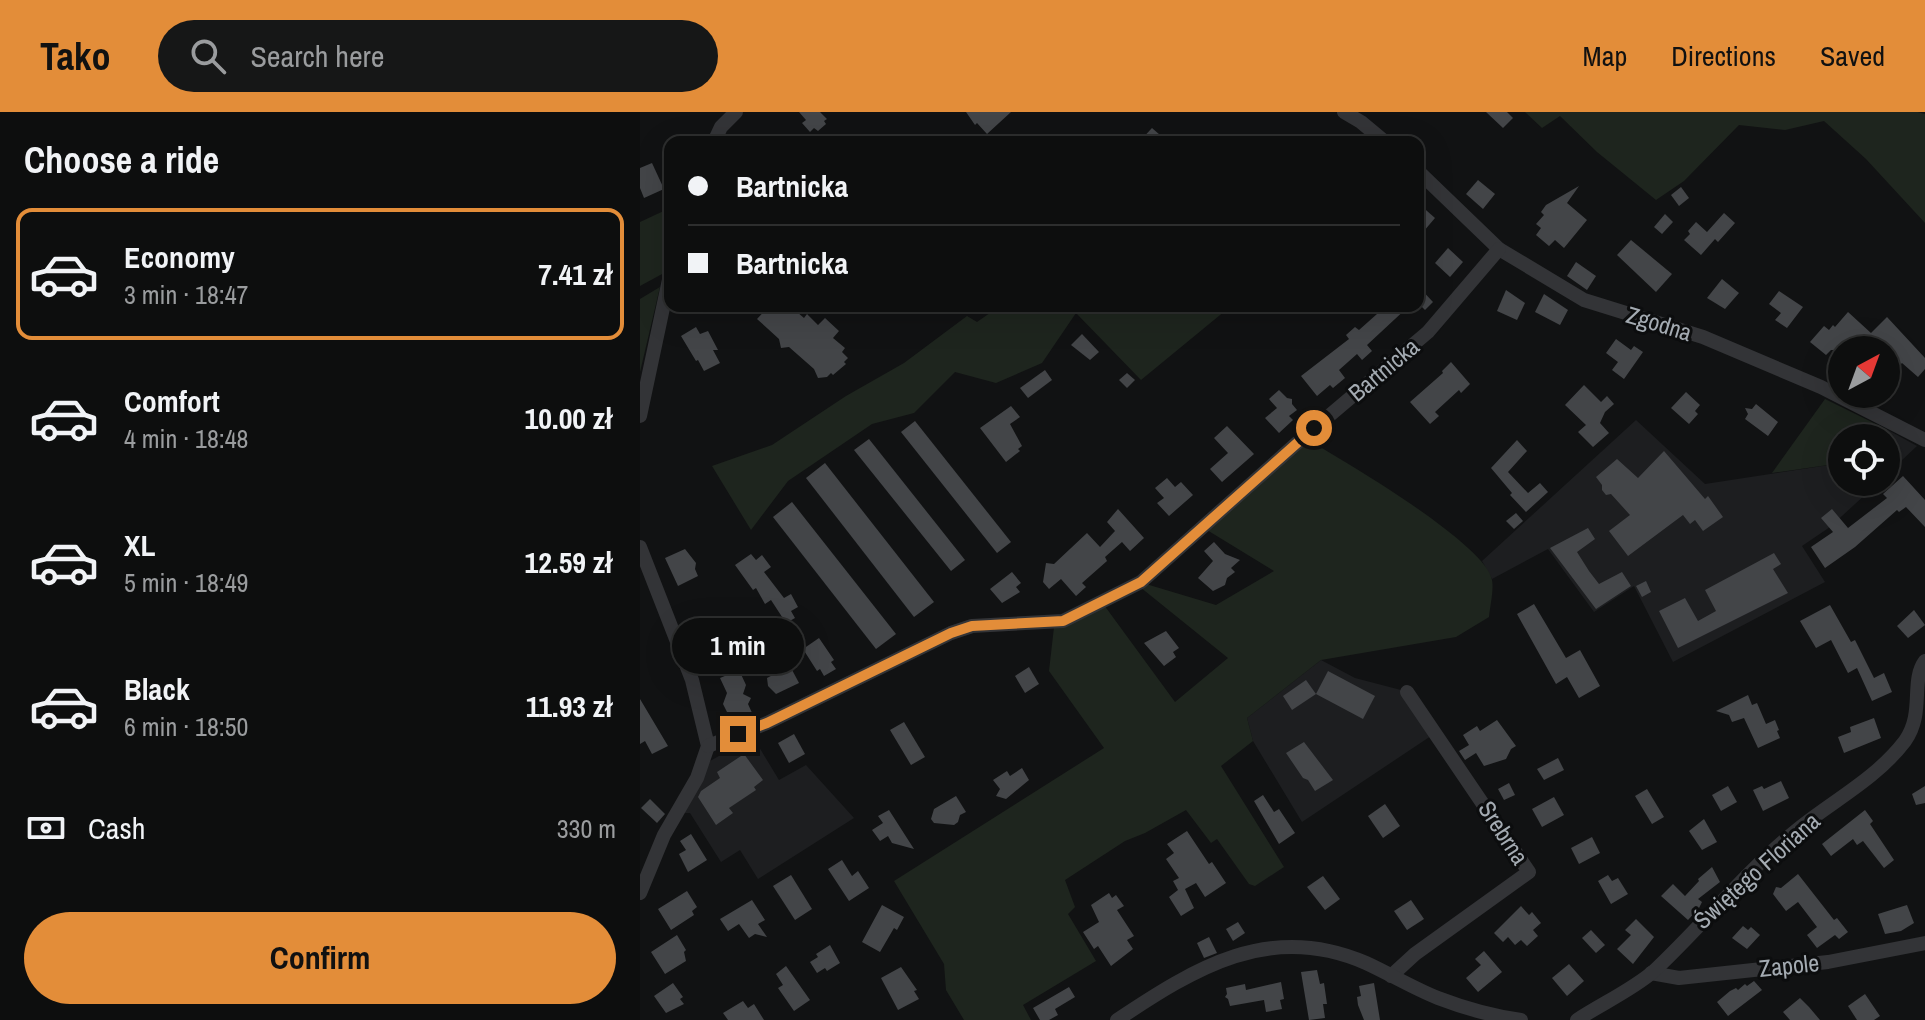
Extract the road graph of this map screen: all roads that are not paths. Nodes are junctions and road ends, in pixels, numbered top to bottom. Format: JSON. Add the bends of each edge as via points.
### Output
{"nodes":[{"id":1,"x":736,"y":112,"type":"edge"},
{"id":2,"x":1344,"y":112,"type":"edge"},
{"id":3,"x":717,"y":136,"type":"edge"},
{"id":4,"x":1378,"y":136,"type":"edge"},
{"id":5,"x":1424,"y":177,"type":"edge"},
{"id":6,"x":1499,"y":249,"type":"junction"},
{"id":7,"x":664,"y":303,"type":"edge"},
{"id":8,"x":640,"y":416,"type":"edge"},
{"id":9,"x":1925,"y":440,"type":"edge"},
{"id":10,"x":640,"y":547,"type":"edge"},
{"id":11,"x":1925,"y":661,"type":"edge"},
{"id":12,"x":1407,"y":692,"type":"dead end"},
{"id":13,"x":708,"y":746,"type":"junction"},
{"id":14,"x":640,"y":893,"type":"edge"},
{"id":15,"x":1925,"y":943,"type":"edge"},
{"id":16,"x":1651,"y":973,"type":"junction"},
{"id":17,"x":1391,"y":976,"type":"junction"},
{"id":18,"x":1117,"y":1020,"type":"edge"},
{"id":19,"x":1521,"y":1020,"type":"edge"},
{"id":20,"x":1577,"y":1020,"type":"edge"}],
"edges":[{"from":1,"to":3,"type":"street"},
{"from":2,"to":4,"type":"street"},
{"from":5,"to":6,"type":"street","name":"Zgodna"},
{"from":6,"to":9,"type":"street","name":"Zgodna","via":[[1584,300],[1703,337],[1821,387]]},
{"from":6,"to":13,"type":"street","name":"Bartnicka","via":[[1428,332],[1141,582],[1063,621],[972,626],[951,633],[767,723]]},
{"from":7,"to":8,"type":"street"},
{"from":10,"to":13,"type":"street","via":[[692,680]]},
{"from":11,"to":16,"type":"street","name":"Świętego Floriana","via":[[1918,670],[1919,710],[1908,738],[1888,761],[1797,829]]},
{"from":12,"to":17,"type":"street","name":"Srebrna","via":[[1529,872]]},
{"from":13,"to":14,"type":"street"},
{"from":15,"to":16,"type":"street","name":"Zapole","via":[[1828,962],[1679,978]]},
{"from":16,"to":20,"type":"street","name":"Świętego Floriana"},
{"from":17,"to":18,"type":"street","via":[[1337,953],[1284,945],[1202,968]]},
{"from":17,"to":19,"type":"street","via":[[1438,998]]}]}
